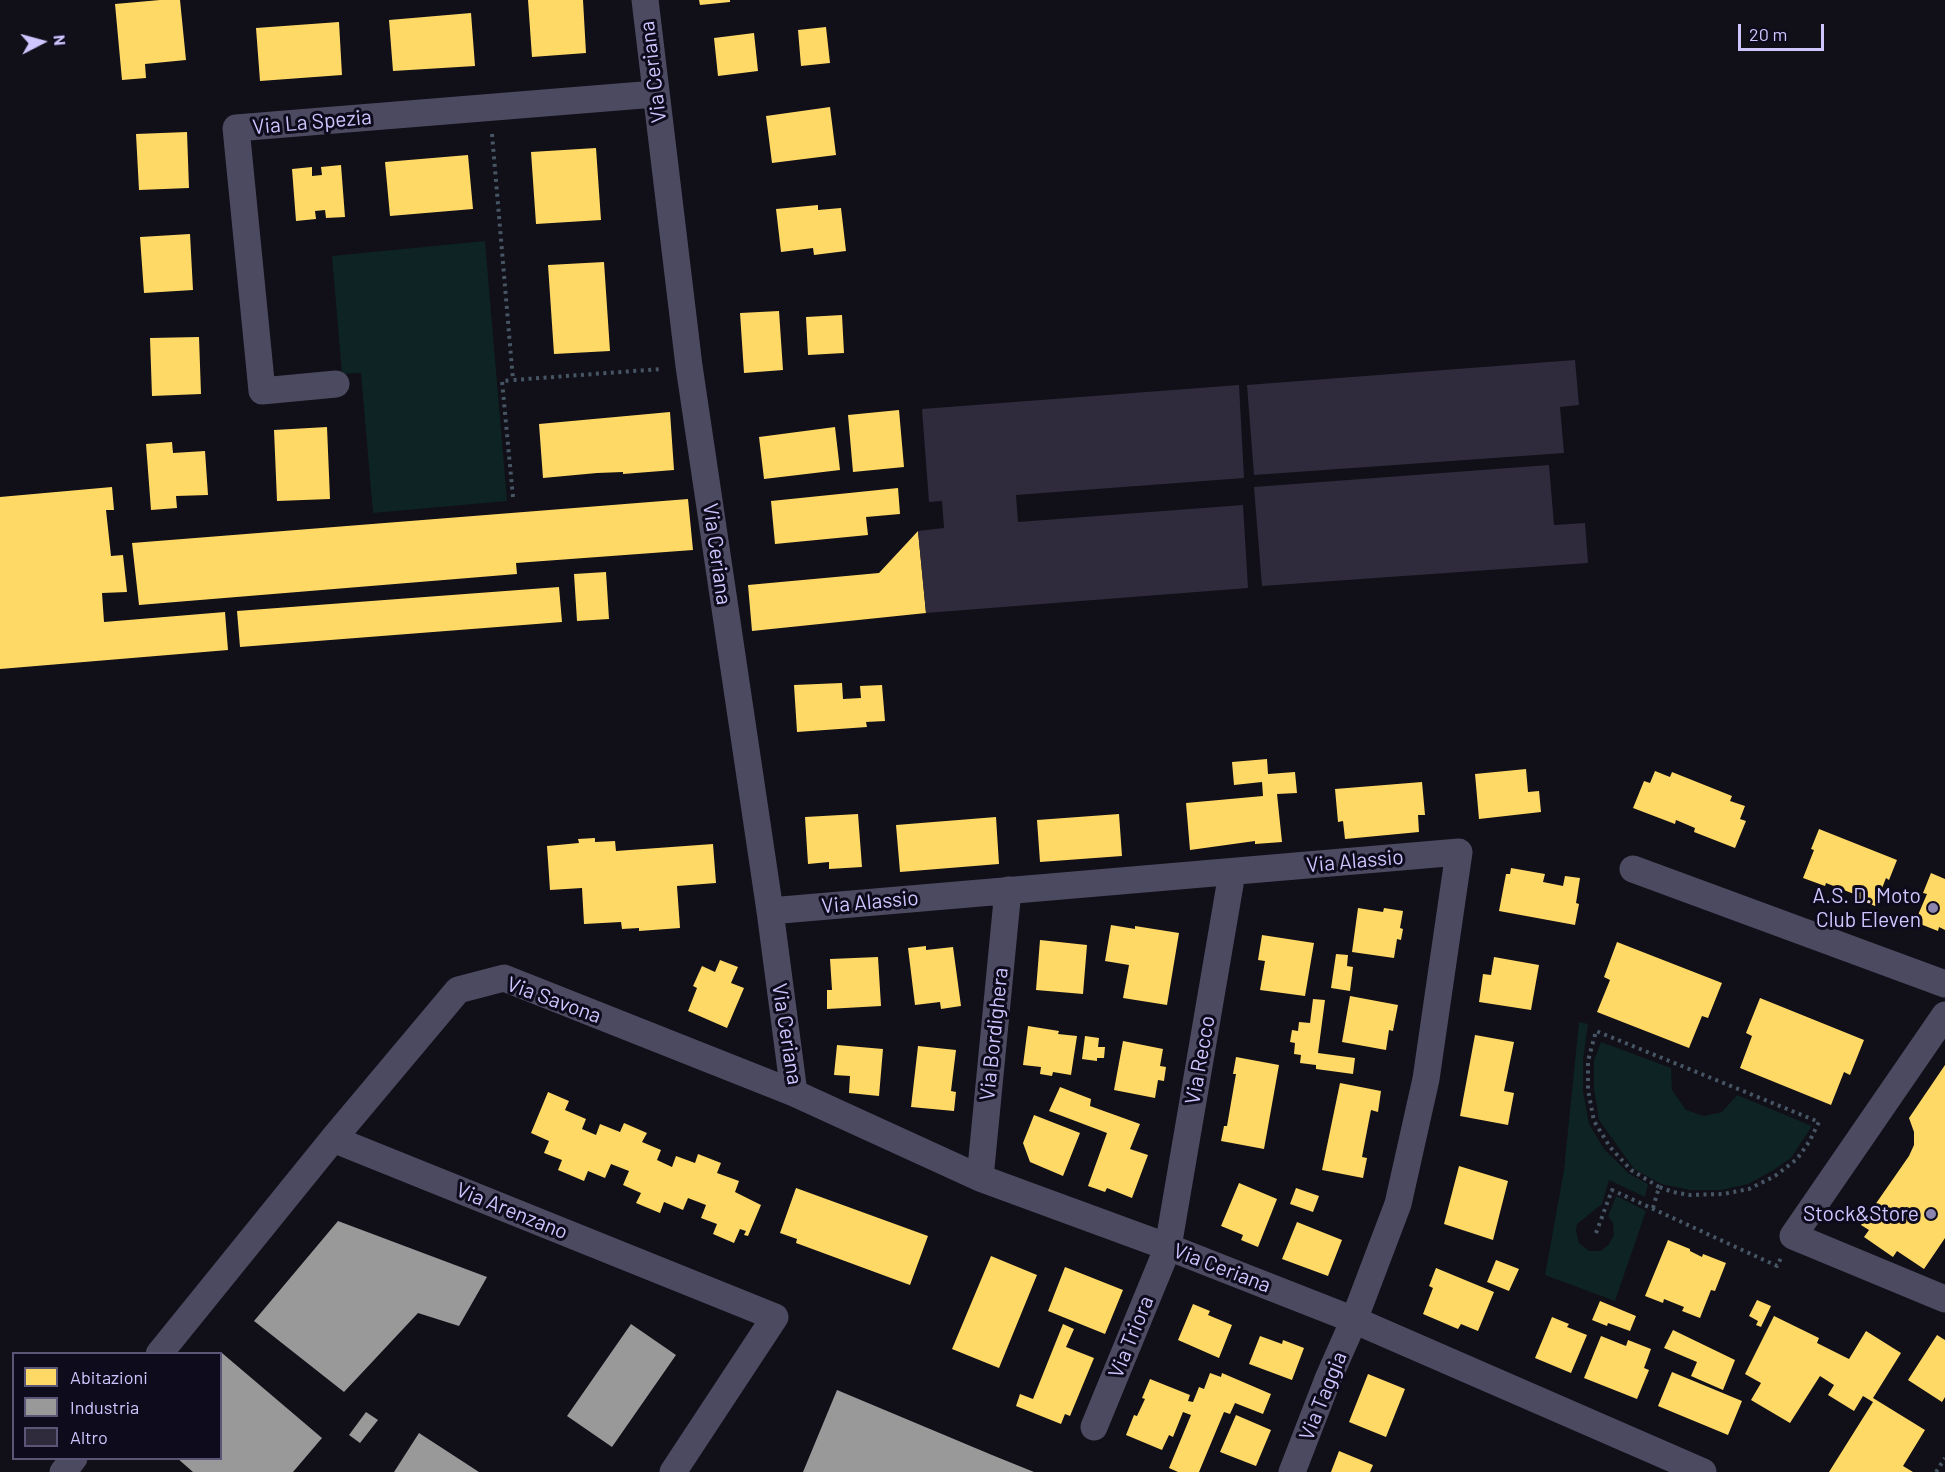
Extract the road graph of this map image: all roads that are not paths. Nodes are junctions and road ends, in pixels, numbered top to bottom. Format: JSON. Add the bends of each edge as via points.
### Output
{"nodes":[{"id":1,"x":645,"y":0,"type":"edge"},
{"id":2,"x":655,"y":94,"type":"junction"},
{"id":3,"x":336,"y":384,"type":"dead end"},
{"id":4,"x":1633,"y":869,"type":"dead end"},
{"id":5,"x":1232,"y":873,"type":"junction"},
{"id":6,"x":1008,"y":890,"type":"junction"},
{"id":7,"x":770,"y":911,"type":"junction"},
{"id":8,"x":1945,"y":984,"type":"edge"},
{"id":9,"x":1945,"y":1015,"type":"edge"},
{"id":10,"x":794,"y":1093,"type":"junction"},
{"id":11,"x":333,"y":1139,"type":"junction"},
{"id":12,"x":980,"y":1178,"type":"junction"},
{"id":13,"x":1168,"y":1247,"type":"junction"},
{"id":14,"x":1940,"y":1297,"type":"edge"},
{"id":15,"x":1354,"y":1320,"type":"junction"},
{"id":16,"x":160,"y":1352,"type":"edge"},
{"id":17,"x":1094,"y":1427,"type":"dead end"},
{"id":18,"x":72,"y":1460,"type":"edge"},
{"id":19,"x":63,"y":1472,"type":"edge"},
{"id":20,"x":673,"y":1472,"type":"edge"},
{"id":21,"x":1292,"y":1472,"type":"edge"},
{"id":22,"x":1703,"y":1472,"type":"edge"}],
"edges":[{"from":1,"to":2,"type":"street","name":"Via Ceriana"},
{"from":2,"to":3,"type":"street","name":"Via La Spezia","via":[[236,128],[262,391]]},
{"from":2,"to":7,"type":"street","name":"Via Ceriana","via":[[689,366]]},
{"from":4,"to":8,"type":"street"},
{"from":5,"to":6,"type":"street","name":"Via Alassio"},
{"from":5,"to":13,"type":"street","name":"Via Recco"},
{"from":5,"to":15,"type":"street","name":"Via Alassio","via":[[1459,852],[1426,1079],[1398,1204]]},
{"from":6,"to":7,"type":"street","name":"Via Alassio"},
{"from":6,"to":12,"type":"street","name":"Via Bordighera"},
{"from":7,"to":10,"type":"street","name":"Via Ceriana"},
{"from":9,"to":14,"type":"street","via":[[1793,1236]]},
{"from":10,"to":11,"type":"street","name":"Via Savona","via":[[504,978],[458,990]]},
{"from":10,"to":12,"type":"street","name":"Via Ceriana"},
{"from":11,"to":16,"type":"street"},
{"from":11,"to":20,"type":"street","name":"Via Arenzano","via":[[775,1317]]},
{"from":12,"to":13,"type":"street","name":"Via Ceriana"},
{"from":13,"to":15,"type":"street","name":"Via Ceriana"},
{"from":13,"to":17,"type":"street","name":"Via Triora"},
{"from":15,"to":21,"type":"street","name":"Via Taggia"},
{"from":15,"to":22,"type":"street","name":"Via Ceriana"},
{"from":18,"to":19,"type":"street"}]}
